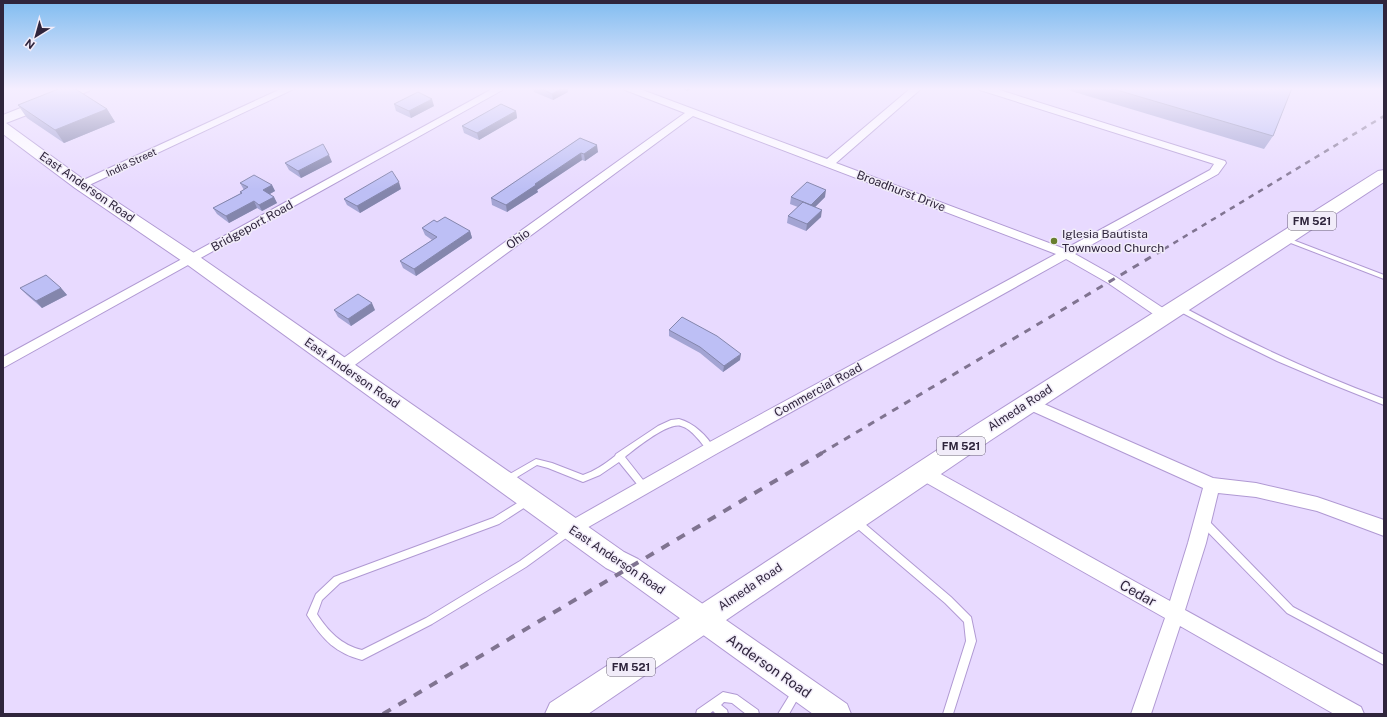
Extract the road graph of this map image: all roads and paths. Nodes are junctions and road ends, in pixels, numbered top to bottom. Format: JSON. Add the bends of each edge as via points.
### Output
{"nodes":[{"id":1,"x":219,"y":121,"type":"edge"},
{"id":2,"x":440,"y":121,"type":"edge"},
{"id":3,"x":679,"y":121,"type":"edge"},
{"id":4,"x":717,"y":121,"type":"edge"},
{"id":5,"x":878,"y":121,"type":"edge"},
{"id":6,"x":1089,"y":121,"type":"edge"},
{"id":7,"x":3,"y":127,"type":"edge"},
{"id":8,"x":829,"y":163,"type":"junction"},
{"id":9,"x":1384,"y":176,"type":"edge"},
{"id":10,"x":81,"y":185,"type":"junction"},
{"id":11,"x":1285,"y":239,"type":"junction"},
{"id":12,"x":1065,"y":253,"type":"junction"},
{"id":13,"x":191,"y":259,"type":"junction"},
{"id":14,"x":1384,"y":277,"type":"edge"},
{"id":15,"x":1170,"y":311,"type":"junction"},
{"id":16,"x":3,"y":363,"type":"edge"},
{"id":17,"x":343,"y":366,"type":"junction"},
{"id":18,"x":1384,"y":402,"type":"edge"},
{"id":19,"x":1028,"y":403,"type":"junction"},
{"id":20,"x":711,"y":449,"type":"junction"},
{"id":21,"x":619,"y":456,"type":"junction"},
{"id":22,"x":922,"y":472,"type":"junction"},
{"id":23,"x":504,"y":482,"type":"junction"},
{"id":24,"x":1212,"y":485,"type":"junction"},
{"id":25,"x":644,"y":487,"type":"junction"},
{"id":26,"x":529,"y":499,"type":"junction"},
{"id":27,"x":852,"y":519,"type":"junction"},
{"id":28,"x":1204,"y":522,"type":"junction"},
{"id":29,"x":1384,"y":528,"type":"edge"},
{"id":30,"x":571,"y":529,"type":"junction"},
{"id":31,"x":1175,"y":615,"type":"junction"},
{"id":32,"x":702,"y":619,"type":"junction"},
{"id":33,"x":1384,"y":660,"type":"edge"},
{"id":34,"x":799,"y":687,"type":"junction"},
{"id":35,"x":713,"y":705,"type":"junction"},
{"id":36,"x":561,"y":714,"type":"edge"},
{"id":37,"x":701,"y":714,"type":"edge"},
{"id":38,"x":723,"y":714,"type":"edge"},
{"id":39,"x":754,"y":714,"type":"edge"},
{"id":40,"x":783,"y":714,"type":"edge"},
{"id":41,"x":837,"y":714,"type":"edge"},
{"id":42,"x":948,"y":714,"type":"edge"},
{"id":43,"x":1141,"y":714,"type":"edge"},
{"id":44,"x":1354,"y":714,"type":"edge"}],
"edges":[{"from":1,"to":10,"type":"street","name":"India Street"},
{"from":2,"to":13,"type":"street","name":"Bridgeport Road"},
{"from":3,"to":17,"type":"street","name":"Ohio"},
{"from":4,"to":8,"type":"street","name":"Broadhurst Drive"},
{"from":5,"to":8,"type":"street"},
{"from":6,"to":12,"type":"street","name":"Commercial Road","via":[[1221,163],[1214,172]]},
{"from":7,"to":10,"type":"street","name":"East Anderson Road"},
{"from":8,"to":12,"type":"street","name":"Broadhurst Drive"},
{"from":9,"to":11,"type":"main road","name":"Almeda Road","number":"FM 521"},
{"from":10,"to":13,"type":"street","name":"East Anderson Road"},
{"from":11,"to":14,"type":"lane"},
{"from":11,"to":15,"type":"main road","name":"Almeda Road","number":"FM 521"},
{"from":12,"to":15,"type":"street","name":"Broadhurst Drive"},
{"from":12,"to":20,"type":"street","name":"Commercial Road"},
{"from":13,"to":16,"type":"street","name":"Bridgeport Road"},
{"from":13,"to":17,"type":"street","name":"East Anderson Road"},
{"from":15,"to":18,"type":"lane"},
{"from":15,"to":19,"type":"main road","name":"Almeda Road","number":"FM 521"},
{"from":17,"to":23,"type":"street","name":"East Anderson Road"},
{"from":19,"to":22,"type":"main road","name":"Almeda Road","number":"FM 521"},
{"from":19,"to":24,"type":"street"},
{"from":20,"to":21,"type":"lane","via":[[692,428],[679,422],[667,424]]},
{"from":20,"to":25,"type":"street","name":"Commercial Road"},
{"from":21,"to":23,"type":"lane","via":[[597,473],[582,479],[536,462]]},
{"from":21,"to":25,"type":"lane"},
{"from":22,"to":27,"type":"main road","name":"Almeda Road","number":"FM 521"},
{"from":22,"to":31,"type":"street","name":"Cedar"},
{"from":23,"to":26,"type":"street","name":"East Anderson Road"},
{"from":24,"to":28,"type":"street"},
{"from":24,"to":29,"type":"street","via":[[1285,496],[1317,504]]},
{"from":25,"to":30,"type":"street","name":"Commercial Road"},
{"from":26,"to":30,"type":"street","name":"East Anderson Road"},
{"from":26,"to":30,"type":"lane","via":[[496,521],[337,580],[319,597],[312,615],[325,635],[350,653],[362,655],[429,621],[523,564]]},
{"from":27,"to":32,"type":"main road","name":"Almeda Road","number":"FM 521"},
{"from":27,"to":42,"type":"lane","via":[[968,620],[971,641]]},
{"from":28,"to":31,"type":"street"},
{"from":28,"to":33,"type":"lane","via":[[1290,610]]},
{"from":30,"to":32,"type":"street","name":"East Anderson Road"},
{"from":31,"to":43,"type":"street"},
{"from":31,"to":44,"type":"street","name":"Cedar"},
{"from":32,"to":34,"type":"street","name":"Anderson Road"},
{"from":32,"to":36,"type":"main road","name":"Almeda Road","number":"FM 521"},
{"from":34,"to":40,"type":"lane"},
{"from":34,"to":41,"type":"street","name":"Anderson Road"},
{"from":35,"to":37,"type":"lane"},
{"from":35,"to":38,"type":"lane"},
{"from":35,"to":39,"type":"lane","via":[[723,697],[734,698]]}]}
